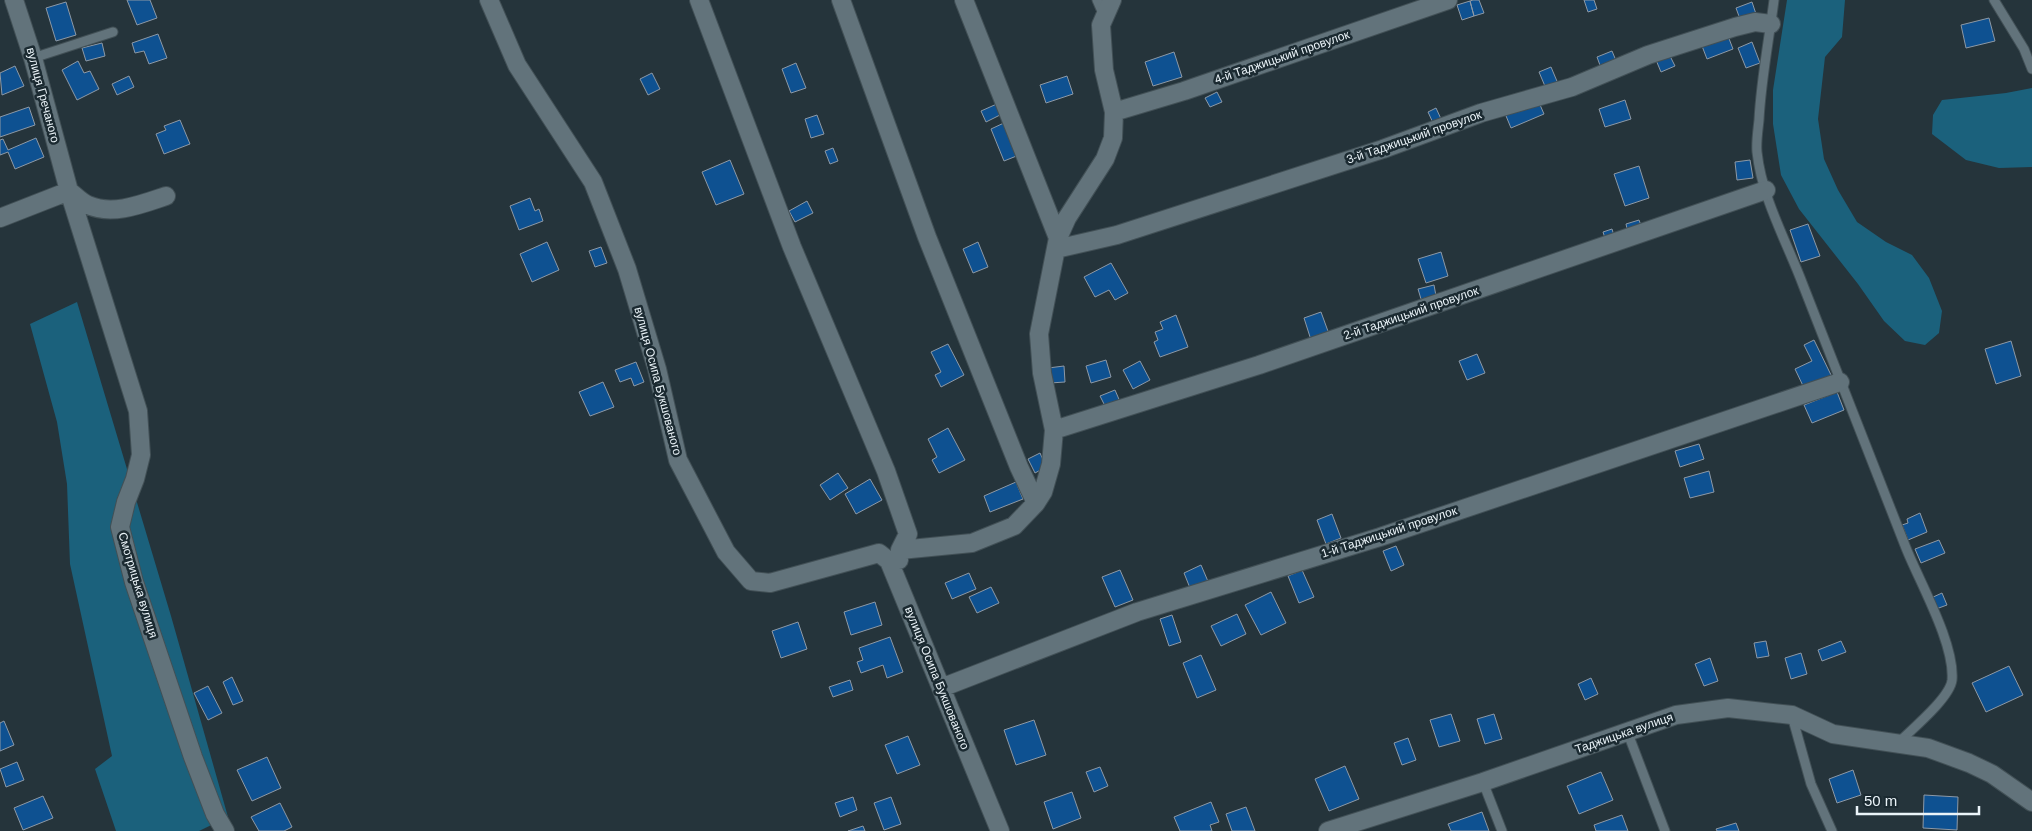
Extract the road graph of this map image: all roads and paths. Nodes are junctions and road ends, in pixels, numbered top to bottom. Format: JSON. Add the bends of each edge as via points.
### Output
{"nodes":[{"id":1,"x":14,"y":0,"type":"edge"},
{"id":2,"x":489,"y":0,"type":"edge"},
{"id":3,"x":699,"y":0,"type":"edge"},
{"id":4,"x":841,"y":0,"type":"edge"},
{"id":5,"x":964,"y":0,"type":"edge"},
{"id":6,"x":1097,"y":0,"type":"edge"},
{"id":7,"x":1112,"y":0,"type":"edge"},
{"id":8,"x":1448,"y":0,"type":"edge"},
{"id":9,"x":1774,"y":0,"type":"edge"},
{"id":10,"x":1994,"y":0,"type":"edge"},
{"id":11,"x":1104,"y":18,"type":"junction"},
{"id":12,"x":1771,"y":24,"type":"junction"},
{"id":13,"x":113,"y":32,"type":"dead end"},
{"id":14,"x":33,"y":58,"type":"junction"},
{"id":15,"x":2032,"y":69,"type":"edge"},
{"id":16,"x":1114,"y":112,"type":"junction"},
{"id":17,"x":1766,"y":190,"type":"junction"},
{"id":18,"x":69,"y":191,"type":"junction"},
{"id":19,"x":166,"y":196,"type":"dead end"},
{"id":20,"x":0,"y":218,"type":"edge"},
{"id":21,"x":1057,"y":243,"type":"junction"},
{"id":22,"x":1840,"y":382,"type":"junction"},
{"id":23,"x":1054,"y":430,"type":"junction"},
{"id":24,"x":1036,"y":503,"type":"junction"},
{"id":25,"x":900,"y":550,"type":"junction"},
{"id":26,"x":897,"y":578,"type":"junction"},
{"id":27,"x":941,"y":688,"type":"junction"},
{"id":28,"x":1792,"y":716,"type":"junction"},
{"id":29,"x":1627,"y":731,"type":"junction"},
{"id":30,"x":1898,"y":744,"type":"junction"},
{"id":31,"x":1483,"y":782,"type":"junction"},
{"id":32,"x":2032,"y":802,"type":"edge"},
{"id":33,"x":1333,"y":830,"type":"edge"},
{"id":34,"x":225,"y":831,"type":"edge"},
{"id":35,"x":1000,"y":831,"type":"edge"},
{"id":36,"x":1502,"y":831,"type":"edge"},
{"id":37,"x":1665,"y":831,"type":"edge"},
{"id":38,"x":1832,"y":831,"type":"edge"}],
"edges":[{"from":1,"to":14,"type":"street","name":"вулиця Гречаного"},
{"from":2,"to":26,"type":"street","name":"вулиця Осипа Букшованого","via":[[517,64],[592,182],[627,269],[678,460],[726,552],[750,580],[770,583],[878,553],[889,561]]},
{"from":3,"to":25,"type":"street","via":[[792,247],[886,471],[908,534]]},
{"from":4,"to":24,"type":"street","via":[[927,237]]},
{"from":5,"to":21,"type":"street"},
{"from":6,"to":11,"type":"lane"},
{"from":7,"to":11,"type":"street"},
{"from":8,"to":16,"type":"street","name":"4-й Таджицький провулок"},
{"from":9,"to":12,"type":"lane"},
{"from":10,"to":15,"type":"lane","via":[[2024,49]]},
{"from":11,"to":16,"type":"street","via":[[1101,25],[1104,70]]},
{"from":12,"to":17,"type":"lane","via":[[1760,100],[1757,152]]},
{"from":12,"to":21,"type":"street","name":"3-й Таджицький провулок","via":[[1754,22],[1648,55],[1572,87],[1481,113],[1383,149],[1117,235]]},
{"from":13,"to":14,"type":"lane"},
{"from":14,"to":18,"type":"street","name":"вулиця Гречаного"},
{"from":16,"to":21,"type":"street","via":[[1113,138],[1105,159],[1067,218]]},
{"from":17,"to":22,"type":"lane"},
{"from":17,"to":23,"type":"street","name":"2-й Таджицький провулок","via":[[1259,365]]},
{"from":18,"to":19,"type":"street","via":[[89,205],[105,209],[144,204]]},
{"from":18,"to":20,"type":"street"},
{"from":18,"to":34,"type":"street","name":"Смотрицька вулиця","via":[[138,411],[141,455],[120,527],[134,582],[193,757]]},
{"from":21,"to":23,"type":"street","via":[[1039,334],[1042,374]]},
{"from":22,"to":27,"type":"street","name":"1-й Таджицький провулок","via":[[1380,537],[1137,612]]},
{"from":22,"to":30,"type":"lane","via":[[1950,653],[1952,682],[1944,696]]},
{"from":23,"to":24,"type":"street","via":[[1051,464],[1044,492]]},
{"from":24,"to":25,"type":"street","via":[[1014,526],[972,543]]},
{"from":25,"to":26,"type":"street"},
{"from":26,"to":27,"type":"street","name":"вулиця Осипа Букшованого"},
{"from":27,"to":35,"type":"street","name":"вулиця Осипа Букшованого"},
{"from":28,"to":29,"type":"street","name":"Таджицька вулиця","via":[[1728,708],[1676,715]]},
{"from":28,"to":30,"type":"street","name":"Таджицька вулиця","via":[[1833,734]]},
{"from":28,"to":38,"type":"lane","via":[[1811,784]]},
{"from":29,"to":31,"type":"street","name":"Таджицька вулиця"},
{"from":29,"to":37,"type":"lane"},
{"from":30,"to":32,"type":"street","name":"Таджицька вулиця","via":[[1928,748],[1969,763],[1992,774]]},
{"from":31,"to":33,"type":"street","name":"Таджицька вулиця"},
{"from":31,"to":36,"type":"lane"}]}
